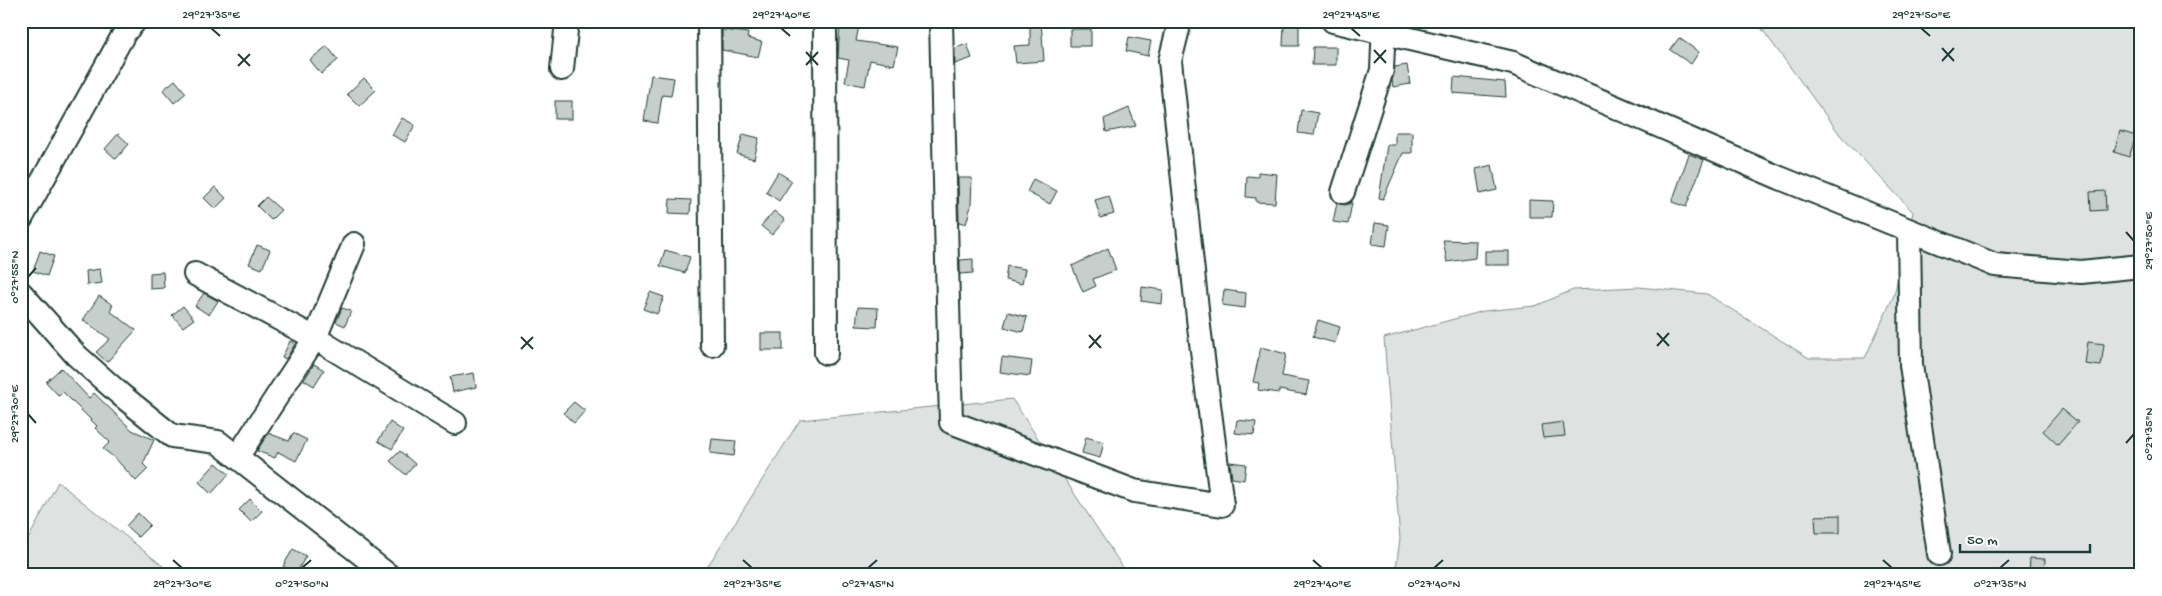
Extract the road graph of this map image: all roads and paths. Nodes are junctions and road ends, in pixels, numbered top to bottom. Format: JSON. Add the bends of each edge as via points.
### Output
{"nodes":[{"id":1,"x":135,"y":21,"type":"edge"},
{"id":2,"x":567,"y":21,"type":"edge"},
{"id":3,"x":709,"y":21,"type":"edge"},
{"id":4,"x":825,"y":21,"type":"edge"},
{"id":5,"x":941,"y":21,"type":"edge"},
{"id":6,"x":1180,"y":21,"type":"edge"},
{"id":7,"x":1333,"y":21,"type":"edge"},
{"id":8,"x":1384,"y":28,"type":"edge"},
{"id":9,"x":562,"y":69,"type":"dead end"},
{"id":10,"x":1342,"y":192,"type":"dead end"},
{"id":11,"x":21,"y":219,"type":"edge"},
{"id":12,"x":1909,"y":230,"type":"junction"},
{"id":13,"x":354,"y":244,"type":"dead end"},
{"id":14,"x":2141,"y":266,"type":"edge"},
{"id":15,"x":196,"y":274,"type":"dead end"},
{"id":16,"x":21,"y":293,"type":"edge"},
{"id":17,"x":315,"y":338,"type":"junction"},
{"id":18,"x":712,"y":345,"type":"dead end"},
{"id":19,"x":826,"y":353,"type":"dead end"},
{"id":20,"x":455,"y":423,"type":"dead end"},
{"id":21,"x":238,"y":456,"type":"junction"},
{"id":22,"x":1939,"y":554,"type":"dead end"},
{"id":23,"x":388,"y":575,"type":"edge"}],
"edges":[{"from":1,"to":11,"type":"street","via":[[124,32]]},
{"from":2,"to":9,"type":"street"},
{"from":3,"to":18,"type":"street"},
{"from":4,"to":19,"type":"street"},
{"from":5,"to":6,"type":"street","via":[[951,422],[1134,491],[1222,504],[1170,61]]},
{"from":7,"to":8,"type":"street"},
{"from":8,"to":10,"type":"street","via":[[1382,70]]},
{"from":8,"to":12,"type":"street","via":[[1513,63]]},
{"from":12,"to":14,"type":"street","via":[[1995,265],[2081,272]]},
{"from":12,"to":22,"type":"street","via":[[1911,365]]},
{"from":13,"to":17,"type":"street"},
{"from":15,"to":17,"type":"street"},
{"from":16,"to":21,"type":"street","via":[[76,355],[172,436],[218,442]]},
{"from":17,"to":20,"type":"street"},
{"from":17,"to":21,"type":"street"},
{"from":21,"to":23,"type":"street"}]}
